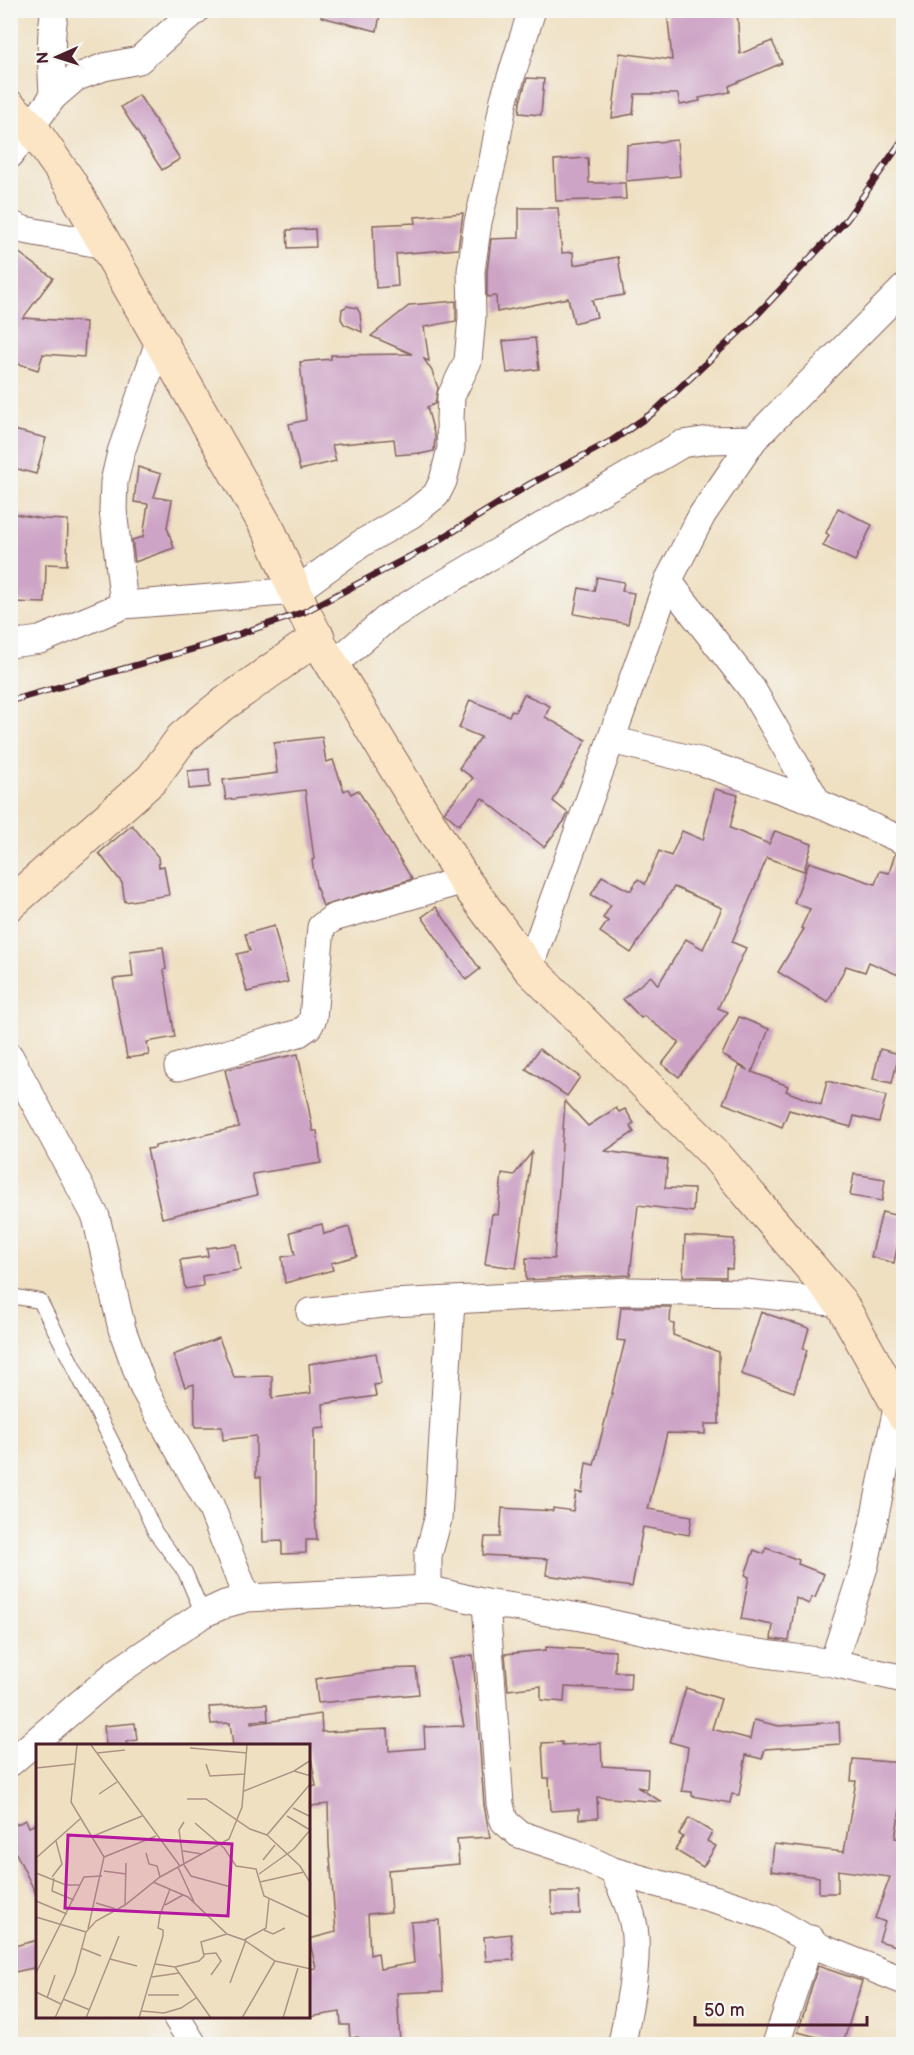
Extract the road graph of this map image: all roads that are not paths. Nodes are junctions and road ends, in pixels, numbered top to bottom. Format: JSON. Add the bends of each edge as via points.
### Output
{"nodes":[{"id":1,"x":56,"y":10,"type":"edge"},
{"id":2,"x":196,"y":10,"type":"edge"},
{"id":3,"x":532,"y":10,"type":"edge"},
{"id":4,"x":53,"y":97,"type":"junction"},
{"id":5,"x":21,"y":117,"type":"edge"},
{"id":6,"x":10,"y":155,"type":"edge"},
{"id":7,"x":10,"y":224,"type":"edge"},
{"id":8,"x":105,"y":245,"type":"junction"},
{"id":9,"x":903,"y":288,"type":"edge"},
{"id":10,"x":160,"y":339,"type":"junction"},
{"id":11,"x":754,"y":439,"type":"junction"},
{"id":12,"x":668,"y":581,"type":"junction"},
{"id":13,"x":296,"y":591,"type":"junction"},
{"id":14,"x":124,"y":605,"type":"junction"},
{"id":15,"x":10,"y":644,"type":"edge"},
{"id":16,"x":326,"y":651,"type":"junction"},
{"id":17,"x":611,"y":740,"type":"junction"},
{"id":18,"x":818,"y":803,"type":"junction"},
{"id":19,"x":903,"y":841,"type":"edge"},
{"id":20,"x":465,"y":880,"type":"junction"},
{"id":21,"x":10,"y":904,"type":"edge"},
{"id":22,"x":529,"y":968,"type":"junction"},
{"id":23,"x":10,"y":1057,"type":"edge"},
{"id":24,"x":178,"y":1067,"type":"dead end"},
{"id":25,"x":10,"y":1296,"type":"edge"},
{"id":26,"x":451,"y":1301,"type":"junction"},
{"id":27,"x":841,"y":1303,"type":"junction"},
{"id":28,"x":310,"y":1312,"type":"dead end"},
{"id":29,"x":901,"y":1410,"type":"edge"},
{"id":30,"x":428,"y":1590,"type":"junction"},
{"id":31,"x":247,"y":1598,"type":"junction"},
{"id":32,"x":486,"y":1603,"type":"junction"},
{"id":33,"x":203,"y":1614,"type":"junction"},
{"id":34,"x":833,"y":1663,"type":"junction"},
{"id":35,"x":903,"y":1679,"type":"edge"},
{"id":36,"x":10,"y":1762,"type":"edge"},
{"id":37,"x":613,"y":1871,"type":"junction"},
{"id":38,"x":811,"y":1940,"type":"junction"},
{"id":39,"x":903,"y":1981,"type":"edge"},
{"id":40,"x":178,"y":2019,"type":"edge"},
{"id":41,"x":193,"y":2044,"type":"edge"},
{"id":42,"x":622,"y":2044,"type":"edge"},
{"id":43,"x":776,"y":2044,"type":"edge"}],
"edges":[{"from":1,"to":4,"type":"street","via":[[51,55]]},
{"from":2,"to":4,"type":"street","via":[[139,60],[75,78]]},
{"from":3,"to":13,"type":"street","via":[[504,99],[478,222],[471,271],[468,361],[451,396],[451,448],[443,481],[436,495],[412,514],[362,543]]},
{"from":4,"to":5,"type":"street"},
{"from":5,"to":6,"type":"street"},
{"from":5,"to":8,"type":"main road","via":[[69,181]]},
{"from":7,"to":8,"type":"street"},
{"from":8,"to":10,"type":"main road"},
{"from":9,"to":11,"type":"street"},
{"from":10,"to":13,"type":"main road","via":[[270,533]]},
{"from":10,"to":14,"type":"street","via":[[114,482],[113,510]]},
{"from":11,"to":12,"type":"street","via":[[702,515]]},
{"from":11,"to":16,"type":"street","via":[[682,444]]},
{"from":12,"to":17,"type":"street"},
{"from":12,"to":18,"type":"street","via":[[752,688]]},
{"from":13,"to":14,"type":"street"},
{"from":13,"to":16,"type":"main road"},
{"from":14,"to":15,"type":"street","via":[[40,640]]},
{"from":16,"to":20,"type":"main road"},
{"from":16,"to":21,"type":"main road","via":[[217,709],[182,738],[152,779]]},
{"from":17,"to":18,"type":"street","via":[[699,761]]},
{"from":17,"to":22,"type":"street"},
{"from":18,"to":19,"type":"street"},
{"from":20,"to":22,"type":"main road"},
{"from":20,"to":24,"type":"street","via":[[333,918],[321,927],[313,1018],[309,1026]]},
{"from":22,"to":27,"type":"main road","via":[[714,1153]]},
{"from":23,"to":31,"type":"street","via":[[96,1217],[122,1329],[143,1387],[211,1507]]},
{"from":25,"to":33,"type":"lane","via":[[40,1301],[155,1532],[185,1572]]},
{"from":26,"to":27,"type":"street","via":[[629,1291],[745,1293]]},
{"from":26,"to":28,"type":"street"},
{"from":26,"to":30,"type":"street","via":[[438,1519],[428,1556]]},
{"from":27,"to":29,"type":"main road"},
{"from":29,"to":34,"type":"street","via":[[864,1564]]},
{"from":30,"to":31,"type":"street"},
{"from":30,"to":32,"type":"street"},
{"from":31,"to":33,"type":"street"},
{"from":32,"to":34,"type":"street","via":[[581,1617],[728,1648]]},
{"from":32,"to":37,"type":"street","via":[[504,1821],[519,1834],[573,1852]]},
{"from":33,"to":36,"type":"street","via":[[117,1672]]},
{"from":34,"to":35,"type":"street"},
{"from":37,"to":38,"type":"street","via":[[769,1917]]},
{"from":37,"to":42,"type":"street","via":[[628,1903],[635,1936]]},
{"from":38,"to":39,"type":"street","via":[[844,1958]]},
{"from":38,"to":43,"type":"street"},
{"from":40,"to":41,"type":"street"}]}
